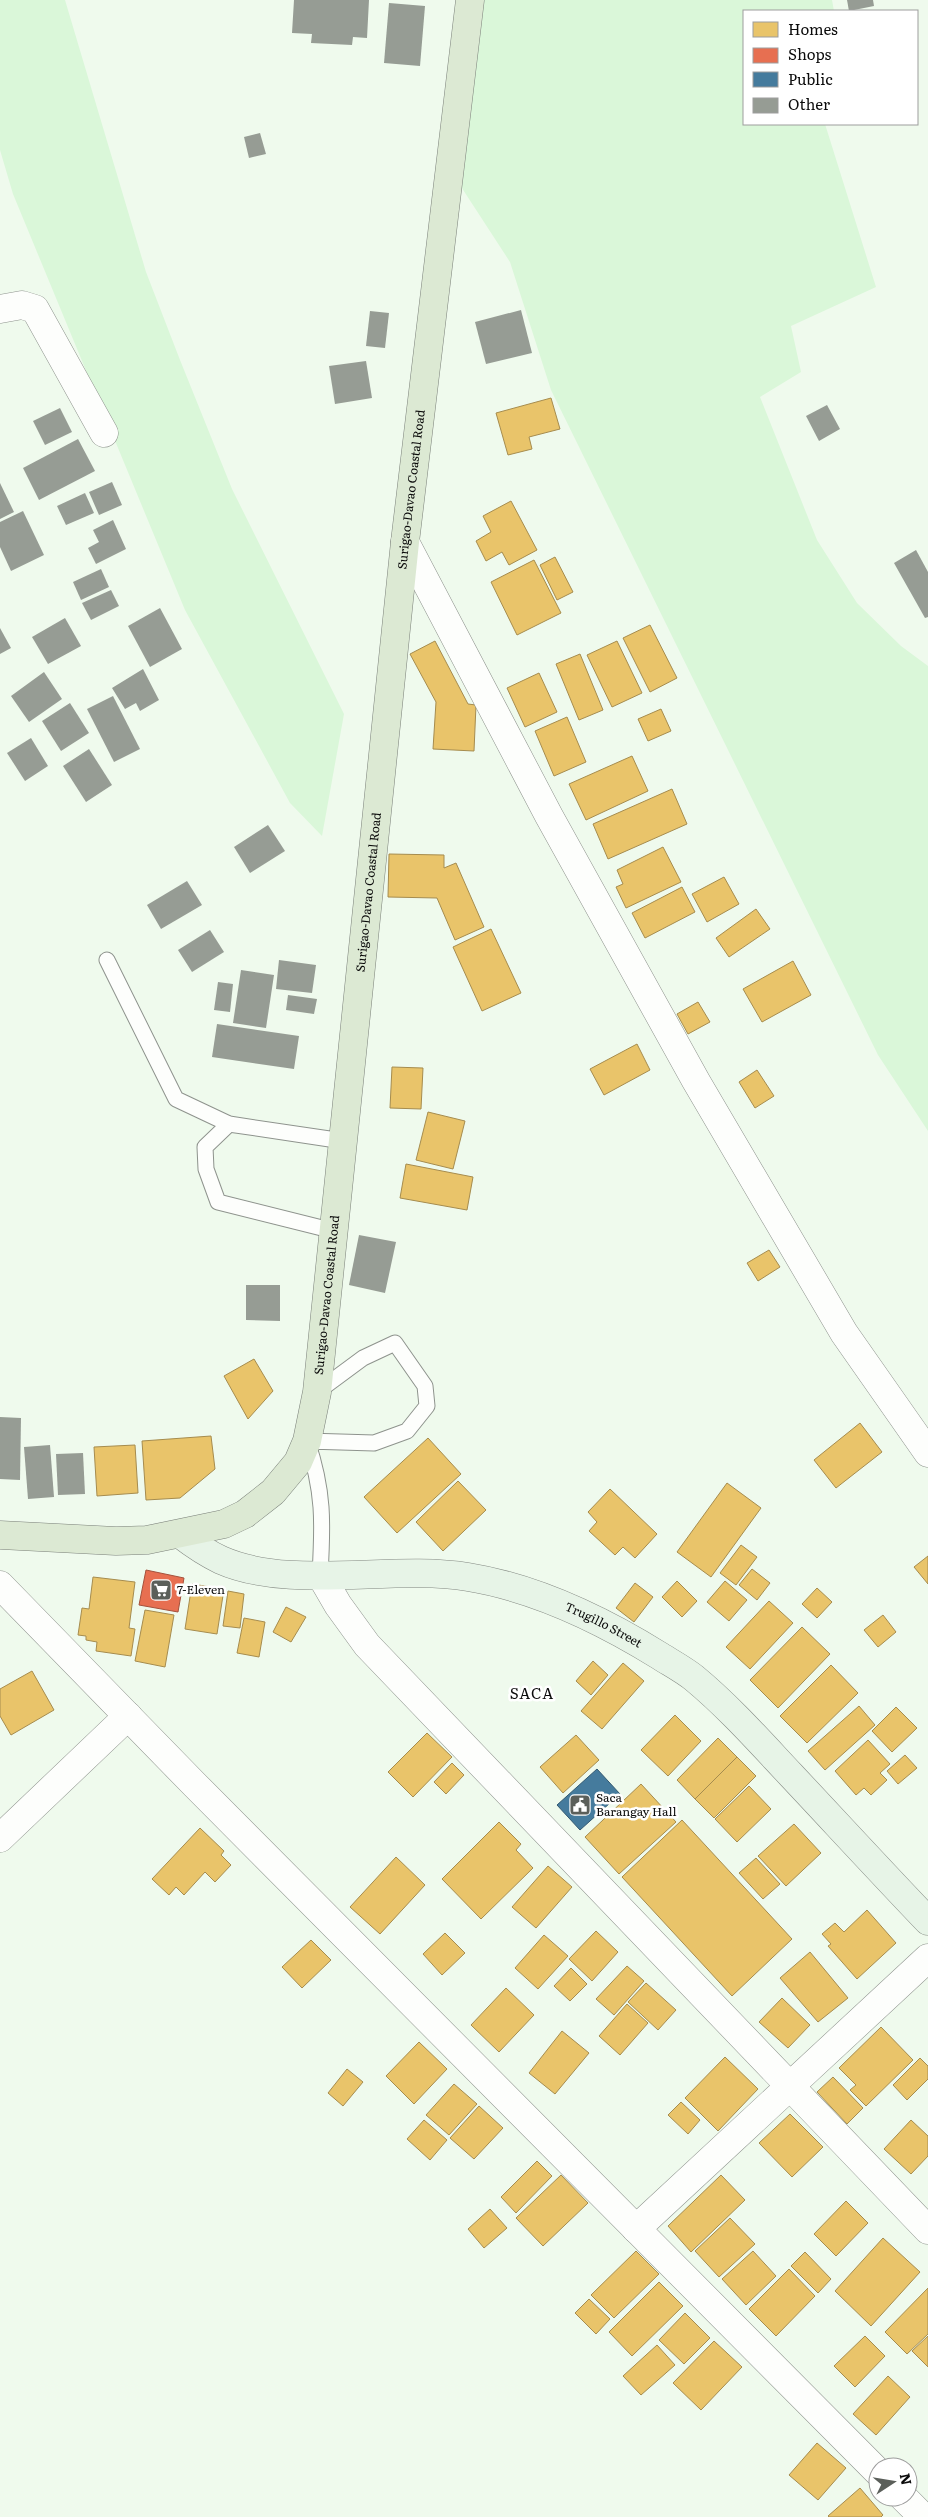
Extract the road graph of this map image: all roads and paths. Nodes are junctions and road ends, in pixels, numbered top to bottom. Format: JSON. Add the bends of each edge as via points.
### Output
{"nodes":[{"id":1,"x":470,"y":0,"type":"edge"},
{"id":2,"x":0,"y":309,"type":"edge"},
{"id":3,"x":104,"y":433,"type":"dead end"},
{"id":4,"x":405,"y":542,"type":"junction"},
{"id":5,"x":107,"y":960,"type":"dead end"},
{"id":6,"x":229,"y":1124,"type":"junction"},
{"id":7,"x":343,"y":1141,"type":"junction"},
{"id":8,"x":334,"y":1231,"type":"junction"},
{"id":9,"x":318,"y":1392,"type":"junction"},
{"id":10,"x":307,"y":1441,"type":"junction"},
{"id":11,"x":928,"y":1453,"type":"edge"},
{"id":12,"x":180,"y":1534,"type":"junction"},
{"id":13,"x":0,"y":1535,"type":"edge"},
{"id":14,"x":320,"y":1574,"type":"junction"},
{"id":15,"x":0,"y":1585,"type":"edge"},
{"id":16,"x":128,"y":1716,"type":"junction"},
{"id":17,"x":0,"y":1838,"type":"edge"},
{"id":18,"x":928,"y":1921,"type":"edge"},
{"id":19,"x":928,"y":1958,"type":"edge"},
{"id":20,"x":790,"y":2087,"type":"junction"},
{"id":21,"x":636,"y":2229,"type":"junction"},
{"id":22,"x":928,"y":2230,"type":"edge"},
{"id":23,"x":868,"y":2462,"type":"edge"},
{"id":24,"x":913,"y":2507,"type":"edge"},
{"id":25,"x":923,"y":2517,"type":"edge"}],
"edges":[{"from":1,"to":4,"type":"highway","name":"Surigao-Davao Coastal Road"},
{"from":2,"to":3,"type":"street","via":[[22,304],[35,310]]},
{"from":4,"to":7,"type":"highway","name":"Surigao-Davao Coastal Road"},
{"from":4,"to":11,"type":"street","via":[[549,816],[696,1081],[844,1333]]},
{"from":5,"to":6,"type":"lane","via":[[176,1099]]},
{"from":6,"to":7,"type":"lane"},
{"from":6,"to":8,"type":"lane","via":[[205,1147],[206,1169],[218,1202]]},
{"from":7,"to":8,"type":"highway","name":"Surigao-Davao Coastal Road"},
{"from":8,"to":9,"type":"highway","name":"Surigao-Davao Coastal Road"},
{"from":9,"to":10,"type":"highway","name":"Surigao-Davao Coastal Road"},
{"from":9,"to":10,"type":"lane","via":[[363,1358],[395,1343],[425,1386],[427,1406],[407,1431],[374,1443]]},
{"from":10,"to":12,"type":"highway","name":"Surigao-Davao Coastal Road","via":[[298,1462],[284,1480],[246,1514],[224,1524]]},
{"from":10,"to":14,"type":"lane","via":[[322,1497]]},
{"from":12,"to":13,"type":"highway","name":"Surigao-Davao Coastal Road","via":[[116,1541]]},
{"from":12,"to":14,"type":"street","name":"Trugillo Street","via":[[223,1561],[255,1570]]},
{"from":14,"to":18,"type":"street","name":"Trugillo Street","via":[[467,1576],[560,1604],[643,1646],[692,1677],[731,1712]]},
{"from":14,"to":20,"type":"street","via":[[367,1645]]},
{"from":15,"to":16,"type":"street"},
{"from":16,"to":17,"type":"street"},
{"from":16,"to":21,"type":"street"},
{"from":19,"to":20,"type":"street"},
{"from":20,"to":21,"type":"street"},
{"from":20,"to":22,"type":"street"},
{"from":21,"to":23,"type":"street"},
{"from":24,"to":25,"type":"street"}]}
